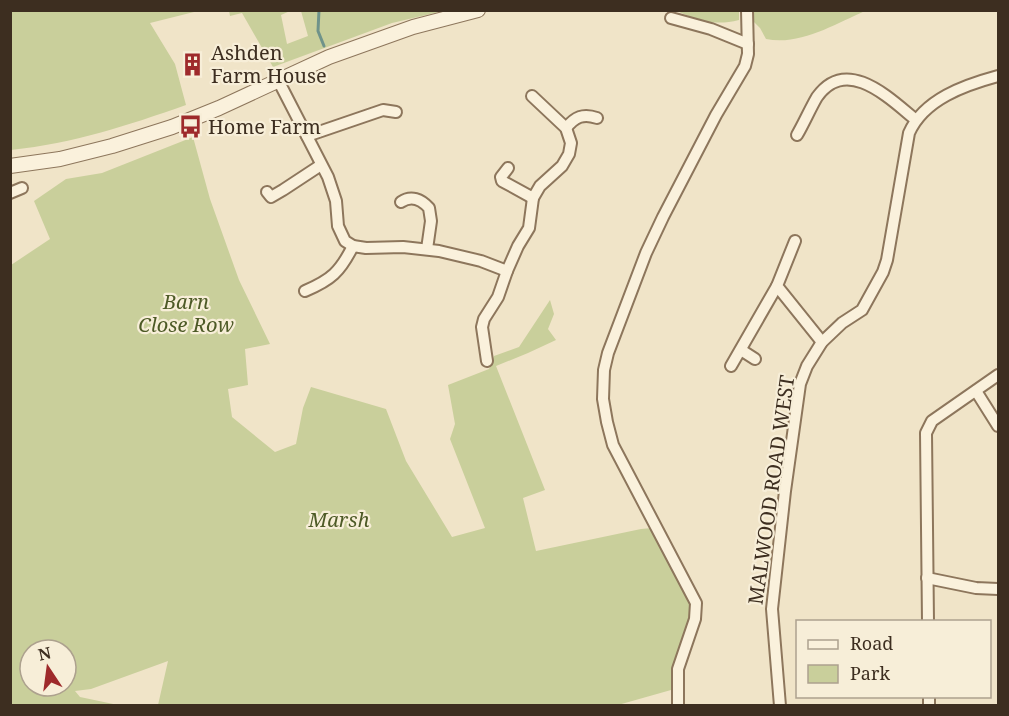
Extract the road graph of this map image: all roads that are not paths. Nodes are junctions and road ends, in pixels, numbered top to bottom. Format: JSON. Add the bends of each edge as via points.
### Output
{"nodes":[{"id":1,"x":478,"y":10,"type":"edge"},
{"id":2,"x":747,"y":10,"type":"edge"},
{"id":3,"x":671,"y":18,"type":"dead end"},
{"id":4,"x":748,"y":44,"type":"junction"},
{"id":5,"x":999,"y":76,"type":"edge"},
{"id":6,"x":278,"y":80,"type":"junction"},
{"id":7,"x":528,"y":111,"type":"dead end"},
{"id":8,"x":396,"y":112,"type":"dead end"},
{"id":9,"x":597,"y":118,"type":"dead end"},
{"id":10,"x":916,"y":120,"type":"junction"},
{"id":11,"x":566,"y":128,"type":"junction"},
{"id":12,"x":797,"y":135,"type":"dead end"},
{"id":13,"x":307,"y":136,"type":"junction"},
{"id":14,"x":321,"y":165,"type":"junction"},
{"id":15,"x":10,"y":166,"type":"edge"},
{"id":16,"x":508,"y":168,"type":"dead end"},
{"id":17,"x":22,"y":188,"type":"dead end"},
{"id":18,"x":10,"y":193,"type":"edge"},
{"id":19,"x":533,"y":198,"type":"junction"},
{"id":20,"x":402,"y":202,"type":"dead end"},
{"id":21,"x":273,"y":209,"type":"dead end"},
{"id":22,"x":795,"y":241,"type":"dead end"},
{"id":23,"x":353,"y":246,"type":"junction"},
{"id":24,"x":427,"y":249,"type":"junction"},
{"id":25,"x":507,"y":271,"type":"junction"},
{"id":26,"x":777,"y":286,"type":"junction"},
{"id":27,"x":305,"y":291,"type":"dead end"},
{"id":28,"x":822,"y":342,"type":"junction"},
{"id":29,"x":741,"y":350,"type":"junction"},
{"id":30,"x":755,"y":359,"type":"dead end"},
{"id":31,"x":487,"y":361,"type":"dead end"},
{"id":32,"x":731,"y":366,"type":"dead end"},
{"id":33,"x":999,"y":375,"type":"edge"},
{"id":34,"x":976,"y":391,"type":"junction"},
{"id":35,"x":999,"y":426,"type":"edge"},
{"id":36,"x":927,"y":578,"type":"junction"},
{"id":37,"x":999,"y":590,"type":"edge"},
{"id":38,"x":928,"y":620,"type":"edge"},
{"id":39,"x":678,"y":705,"type":"edge"},
{"id":40,"x":780,"y":705,"type":"edge"}],
"edges":[{"from":1,"to":6,"type":"street","via":[[363,44]]},
{"from":2,"to":4,"type":"street"},
{"from":3,"to":4,"type":"street"},
{"from":4,"to":39,"type":"street","via":[[748,59],[741,76],[705,135],[646,253],[604,370],[603,399],[614,445],[696,603],[696,619],[678,669]]},
{"from":5,"to":10,"type":"street","via":[[949,94]]},
{"from":6,"to":13,"type":"street"},
{"from":6,"to":15,"type":"street","via":[[172,127],[60,159]]},
{"from":7,"to":11,"type":"street","via":[[535,99]]},
{"from":8,"to":13,"type":"street","via":[[383,110]]},
{"from":9,"to":11,"type":"street","via":[[581,115]]},
{"from":10,"to":12,"type":"street","via":[[870,83],[845,80],[834,83],[818,97]]},
{"from":10,"to":28,"type":"street","name":"MALWOOD ROAD WEST","via":[[909,133],[887,260],[880,278],[862,309]]},
{"from":11,"to":19,"type":"street","via":[[571,143],[569,154]]},
{"from":13,"to":14,"type":"street"},
{"from":14,"to":21,"type":"street","via":[[284,190],[269,194]]},
{"from":14,"to":23,"type":"street","via":[[334,195],[341,235]]},
{"from":16,"to":19,"type":"street","via":[[502,181]]},
{"from":17,"to":18,"type":"street"},
{"from":19,"to":25,"type":"street","via":[[529,228]]},
{"from":20,"to":24,"type":"street","via":[[416,199],[429,208]]},
{"from":22,"to":26,"type":"street","via":[[784,251]]},
{"from":23,"to":24,"type":"street"},
{"from":23,"to":27,"type":"street","via":[[335,275]]},
{"from":24,"to":25,"type":"street"},
{"from":25,"to":31,"type":"street","via":[[482,327]]},
{"from":26,"to":28,"type":"street"},
{"from":26,"to":29,"type":"street"},
{"from":28,"to":40,"type":"street","name":"MALWOOD ROAD WEST","via":[[800,384],[779,538],[772,621]]},
{"from":29,"to":30,"type":"street"},
{"from":29,"to":32,"type":"street"},
{"from":33,"to":34,"type":"street"},
{"from":34,"to":35,"type":"street"},
{"from":34,"to":36,"type":"street","via":[[932,421],[926,433]]},
{"from":36,"to":37,"type":"street"},
{"from":36,"to":38,"type":"street"}]}
